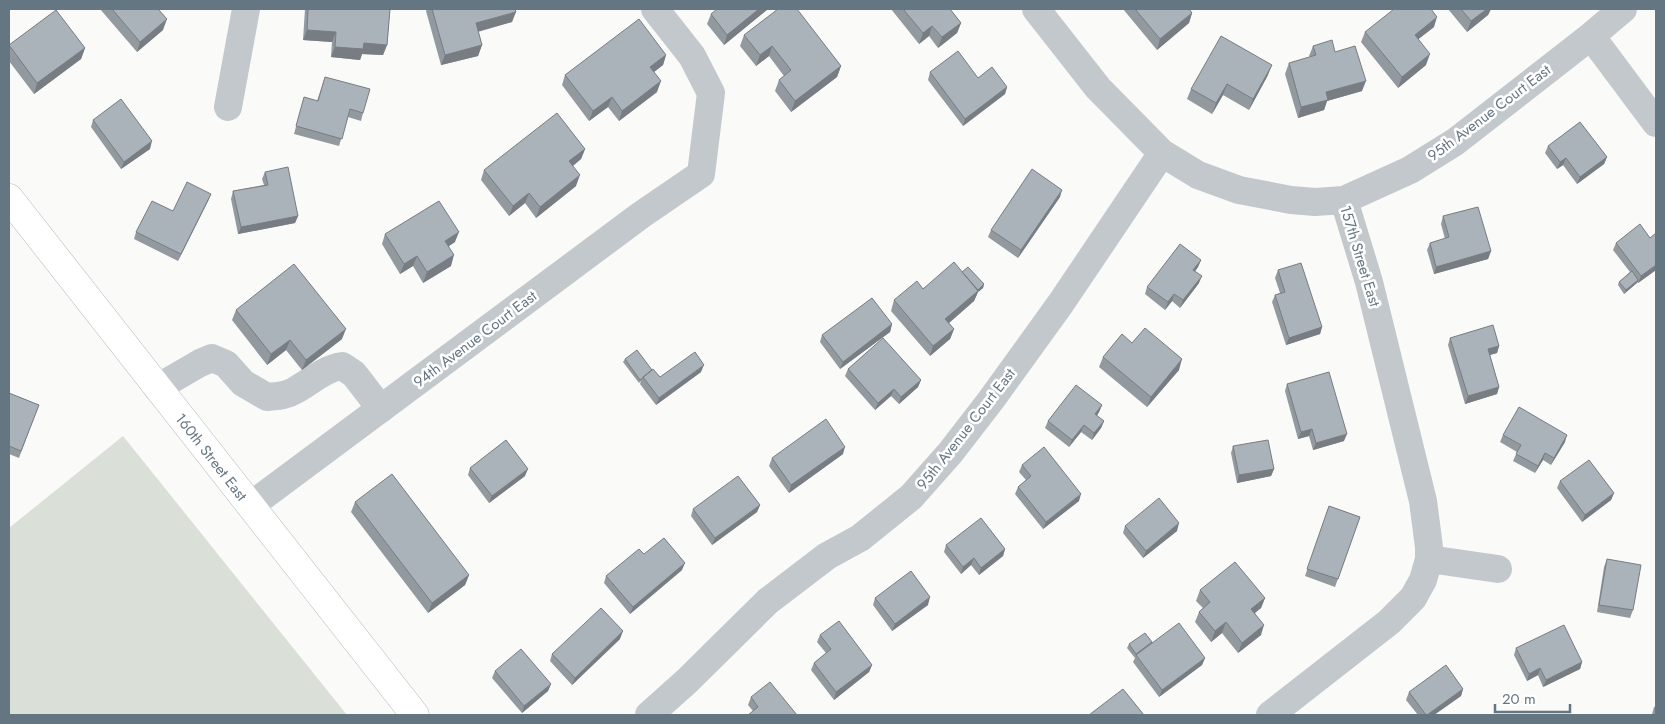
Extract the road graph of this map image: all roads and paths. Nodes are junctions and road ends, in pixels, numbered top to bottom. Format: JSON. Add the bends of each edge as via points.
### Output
{"nodes":[{"id":1,"x":246,"y":9,"type":"edge"},
{"id":2,"x":655,"y":9,"type":"edge"},
{"id":3,"x":1036,"y":9,"type":"edge"},
{"id":4,"x":1623,"y":9,"type":"edge"},
{"id":5,"x":1591,"y":36,"type":"junction"},
{"id":6,"x":228,"y":107,"type":"dead end"},
{"id":7,"x":1656,"y":123,"type":"edge"},
{"id":8,"x":1162,"y":153,"type":"junction"},
{"id":9,"x":9,"y":198,"type":"edge"},
{"id":10,"x":1344,"y":200,"type":"junction"},
{"id":11,"x":157,"y":388,"type":"junction"},
{"id":12,"x":381,"y":409,"type":"junction"},
{"id":13,"x":250,"y":506,"type":"junction"},
{"id":14,"x":1428,"y":559,"type":"junction"},
{"id":15,"x":1498,"y":569,"type":"dead end"},
{"id":16,"x":416,"y":715,"type":"edge"},
{"id":17,"x":649,"y":715,"type":"edge"},
{"id":18,"x":1270,"y":715,"type":"edge"}],
"edges":[{"from":1,"to":6,"type":"street"},
{"from":2,"to":12,"type":"street","name":"94th Avenue Court East","via":[[692,56],[711,93],[701,174]]},
{"from":3,"to":8,"type":"street","name":"157th Street East","via":[[1098,88]]},
{"from":4,"to":5,"type":"street","name":"95th Avenue Court East"},
{"from":5,"to":7,"type":"street"},
{"from":5,"to":10,"type":"street","name":"95th Avenue Court East","via":[[1455,142],[1410,170]]},
{"from":8,"to":10,"type":"street","name":"157th Street East","via":[[1198,175],[1239,190],[1291,200]]},
{"from":8,"to":17,"type":"street","name":"95th Avenue Court East","via":[[1062,303],[996,393],[911,497],[860,538],[827,556],[768,600]]},
{"from":9,"to":11,"type":"main road","name":"160th Street East"},
{"from":10,"to":14,"type":"street","name":"157th Street East","via":[[1369,282],[1423,501]]},
{"from":11,"to":12,"type":"street","via":[[212,358],[226,364],[243,383],[267,397],[293,392],[321,373],[342,366],[354,374]]},
{"from":11,"to":13,"type":"main road","name":"160th Street East"},
{"from":12,"to":13,"type":"street","name":"94th Avenue Court East"},
{"from":13,"to":16,"type":"main road","name":"160th Street East"},
{"from":14,"to":15,"type":"street"},
{"from":14,"to":18,"type":"street","name":"157th Street East","via":[[1423,580],[1413,598],[1395,616]]}]}
